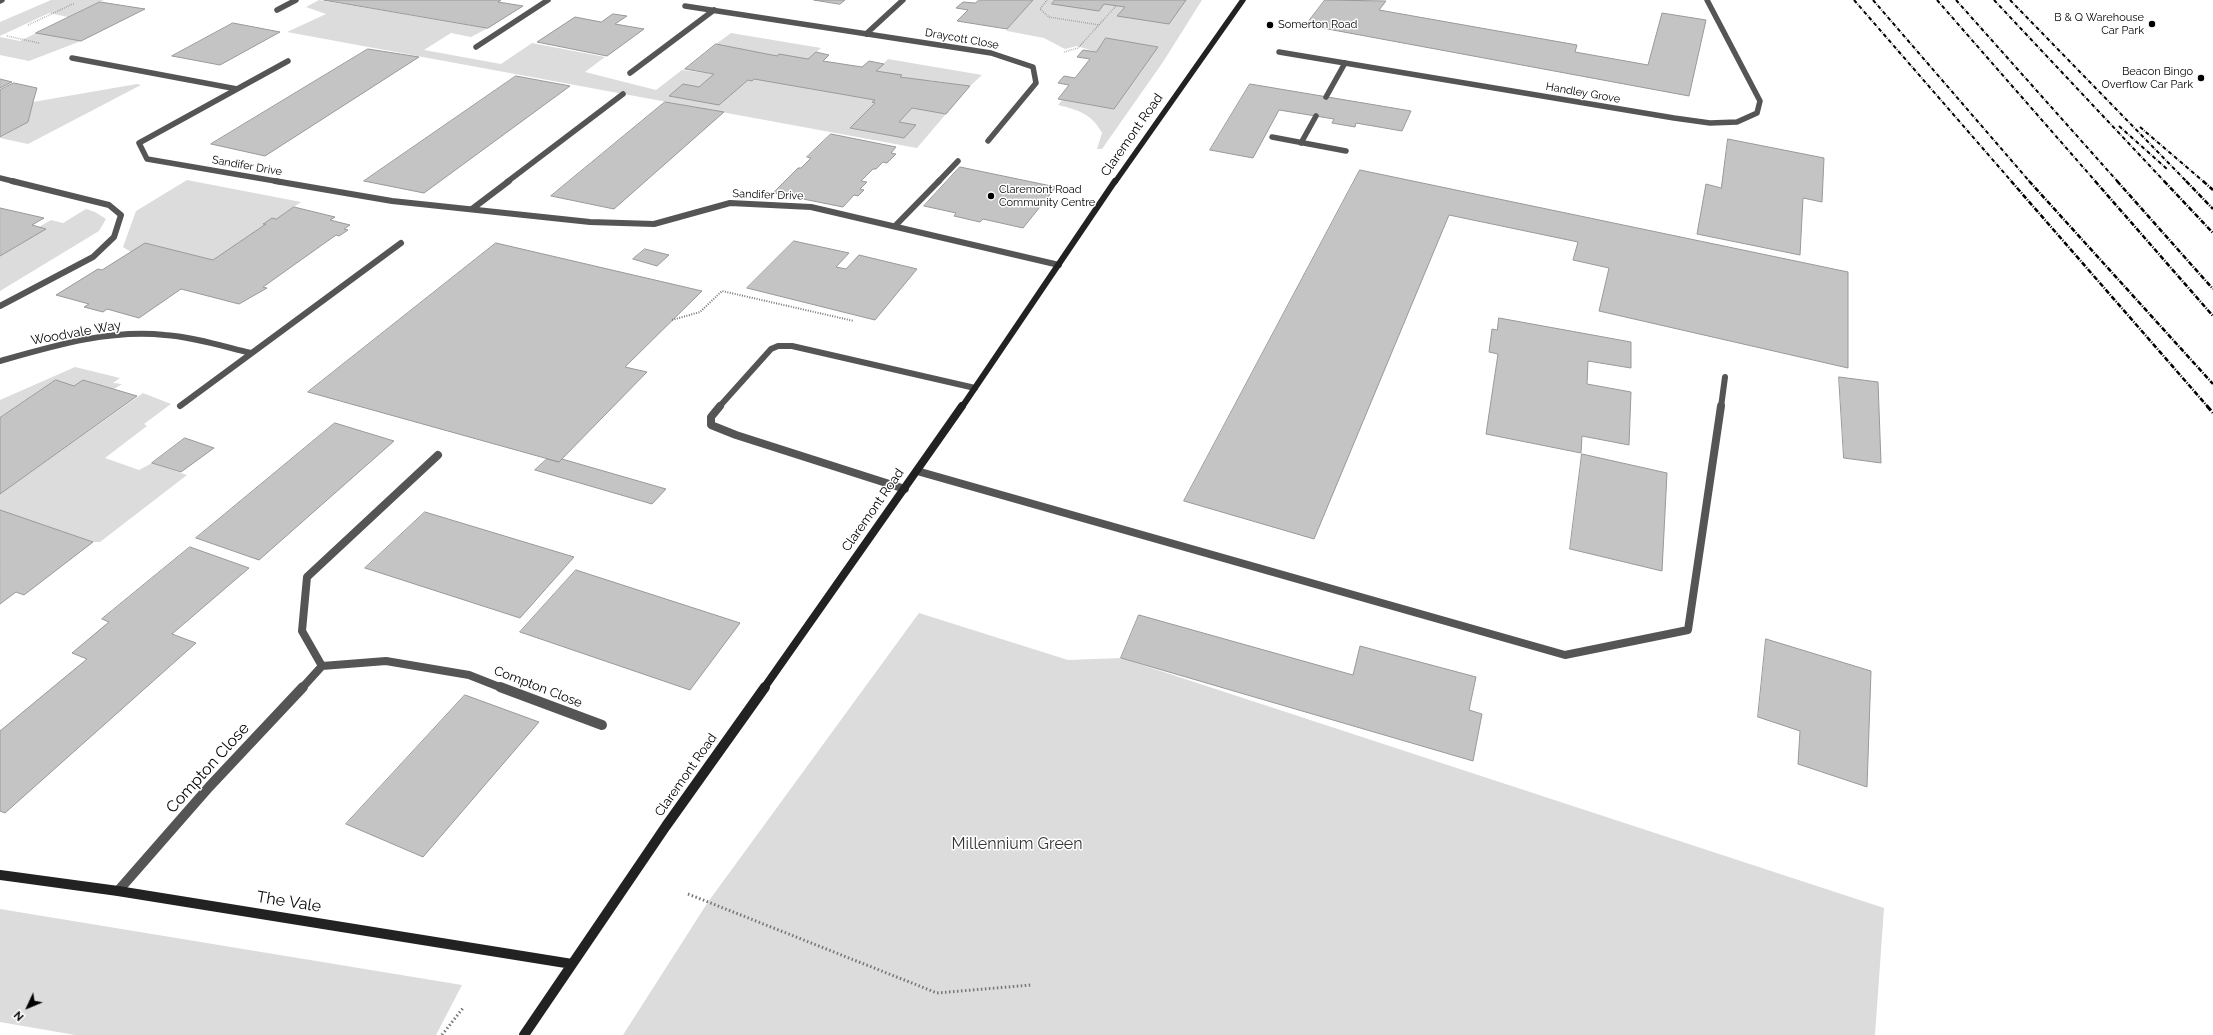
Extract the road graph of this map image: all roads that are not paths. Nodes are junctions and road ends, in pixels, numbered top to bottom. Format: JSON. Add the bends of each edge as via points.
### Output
{"nodes":[{"id":1,"x":296,"y":0,"type":"edge"},
{"id":2,"x":548,"y":0,"type":"edge"},
{"id":3,"x":903,"y":0,"type":"edge"},
{"id":4,"x":1244,"y":0,"type":"edge"},
{"id":5,"x":1707,"y":0,"type":"edge"},
{"id":6,"x":685,"y":6,"type":"dead end"},
{"id":7,"x":277,"y":10,"type":"dead end"},
{"id":8,"x":714,"y":10,"type":"junction"},
{"id":9,"x":866,"y":34,"type":"junction"},
{"id":10,"x":476,"y":47,"type":"dead end"},
{"id":11,"x":1279,"y":52,"type":"dead end"},
{"id":12,"x":72,"y":58,"type":"road end"},
{"id":13,"x":288,"y":61,"type":"dead end"},
{"id":14,"x":1344,"y":63,"type":"junction"},
{"id":15,"x":630,"y":73,"type":"dead end"},
{"id":16,"x":237,"y":89,"type":"junction"},
{"id":17,"x":623,"y":94,"type":"dead end"},
{"id":18,"x":1326,"y":96,"type":"dead end"},
{"id":19,"x":1316,"y":116,"type":"dead end"},
{"id":20,"x":1272,"y":137,"type":"dead end"},
{"id":21,"x":988,"y":141,"type":"dead end"},
{"id":22,"x":1301,"y":143,"type":"junction"},
{"id":23,"x":1346,"y":151,"type":"dead end"},
{"id":24,"x":958,"y":161,"type":"dead end"},
{"id":25,"x":0,"y":178,"type":"edge"},
{"id":26,"x":472,"y":209,"type":"junction"},
{"id":27,"x":895,"y":226,"type":"junction"},
{"id":28,"x":401,"y":243,"type":"dead end"},
{"id":29,"x":1059,"y":264,"type":"junction"},
{"id":30,"x":0,"y":306,"type":"edge"},
{"id":31,"x":251,"y":353,"type":"junction"},
{"id":32,"x":0,"y":361,"type":"edge"},
{"id":33,"x":1725,"y":377,"type":"dead end"},
{"id":34,"x":975,"y":388,"type":"junction"},
{"id":35,"x":180,"y":406,"type":"dead end"},
{"id":36,"x":438,"y":455,"type":"dead end"},
{"id":37,"x":917,"y":471,"type":"junction"},
{"id":38,"x":905,"y":489,"type":"junction"},
{"id":39,"x":322,"y":666,"type":"junction"},
{"id":40,"x":602,"y":725,"type":"dead end"},
{"id":41,"x":0,"y":875,"type":"edge"},
{"id":42,"x":118,"y":891,"type":"junction"},
{"id":43,"x":572,"y":964,"type":"junction"},
{"id":44,"x":524,"y":1035,"type":"edge"}],
"edges":[{"from":1,"to":7,"type":"street"},
{"from":2,"to":10,"type":"street"},
{"from":3,"to":9,"type":"street"},
{"from":4,"to":29,"type":"street","name":"Claremont Road"},
{"from":5,"to":14,"type":"street","name":"Handley Grove","via":[[1760,101],[1757,113],[1737,122],[1710,123],[1674,118]]},
{"from":6,"to":8,"type":"street","name":"Draycott Close"},
{"from":8,"to":9,"type":"street","name":"Draycott Close"},
{"from":8,"to":15,"type":"street"},
{"from":9,"to":21,"type":"street","name":"Draycott Close","via":[[991,53],[1033,67],[1036,83]]},
{"from":11,"to":14,"type":"street","name":"Handley Grove"},
{"from":12,"to":16,"type":"street"},
{"from":13,"to":16,"type":"street","name":"Sandifer Drive"},
{"from":14,"to":18,"type":"street"},
{"from":16,"to":26,"type":"street","name":"Sandifer Drive","via":[[139,143],[147,159],[392,201]]},
{"from":17,"to":26,"type":"street"},
{"from":19,"to":22,"type":"street"},
{"from":20,"to":22,"type":"street"},
{"from":22,"to":23,"type":"street"},
{"from":24,"to":27,"type":"street"},
{"from":25,"to":30,"type":"street","via":[[109,205],[121,215],[114,238],[93,256]]},
{"from":26,"to":27,"type":"street","name":"Sandifer Drive","via":[[590,222],[654,224],[730,203],[812,207]]},
{"from":27,"to":29,"type":"street","name":"Sandifer Drive"},
{"from":28,"to":31,"type":"street"},
{"from":29,"to":34,"type":"street","name":"Claremont Road"},
{"from":31,"to":32,"type":"street","name":"Woodvale Way","via":[[193,338],[149,334],[103,337]]},
{"from":31,"to":35,"type":"street"},
{"from":33,"to":37,"type":"street","via":[[1688,630],[1565,654]]},
{"from":34,"to":37,"type":"street","name":"Claremont Road"},
{"from":34,"to":38,"type":"street","via":[[792,346],[778,346],[771,349],[711,417],[711,425],[736,435]]},
{"from":36,"to":39,"type":"street","via":[[307,577],[302,631]]},
{"from":37,"to":38,"type":"street","name":"Claremont Road"},
{"from":38,"to":43,"type":"street","name":"Claremont Road","via":[[666,826]]},
{"from":39,"to":40,"type":"street","name":"Compton Close","via":[[386,661],[469,675]]},
{"from":39,"to":42,"type":"street","name":"Compton Close","via":[[209,787]]},
{"from":41,"to":42,"type":"street","name":"The Vale"},
{"from":42,"to":43,"type":"street","name":"The Vale"},
{"from":43,"to":44,"type":"street","name":"Claremont Road"}]}
